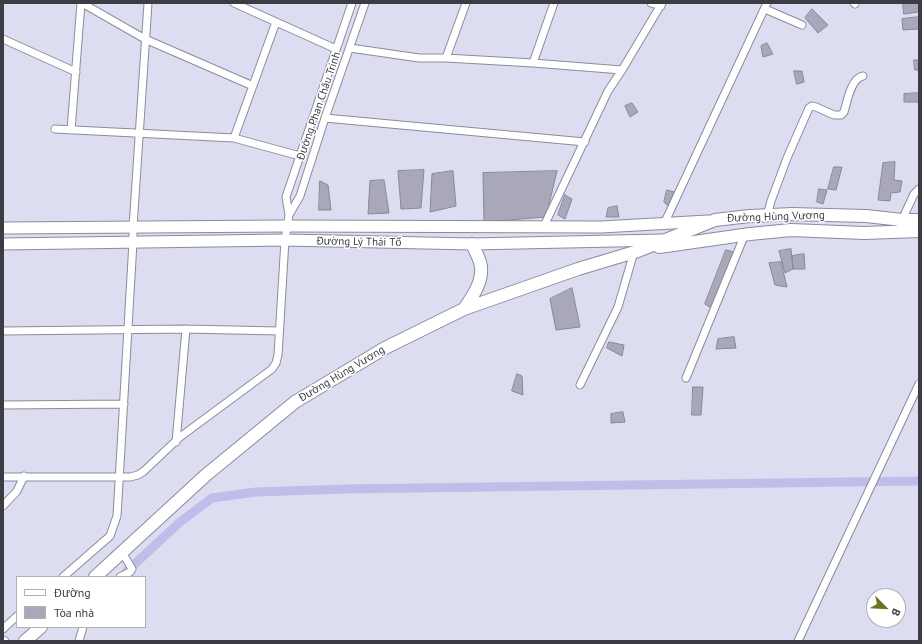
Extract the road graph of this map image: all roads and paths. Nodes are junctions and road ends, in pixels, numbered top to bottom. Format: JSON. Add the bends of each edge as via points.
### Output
{"nodes":[{"id":1,"x":81,"y":3,"type":"edge"},
{"id":2,"x":148,"y":3,"type":"edge"},
{"id":3,"x":234,"y":3,"type":"edge"},
{"id":4,"x":352,"y":3,"type":"edge"},
{"id":5,"x":365,"y":3,"type":"edge"},
{"id":6,"x":466,"y":3,"type":"edge"},
{"id":7,"x":554,"y":3,"type":"edge"},
{"id":8,"x":651,"y":3,"type":"edge"},
{"id":9,"x":662,"y":4,"type":"edge"},
{"id":10,"x":766,"y":6,"type":"edge"},
{"id":11,"x":276,"y":22,"type":"junction"},
{"id":12,"x":802,"y":25,"type":"dead end"},
{"id":13,"x":3,"y":39,"type":"edge"},
{"id":14,"x":145,"y":39,"type":"junction"},
{"id":15,"x":350,"y":48,"type":"junction"},
{"id":16,"x":336,"y":49,"type":"junction"},
{"id":17,"x":446,"y":58,"type":"junction"},
{"id":18,"x":533,"y":63,"type":"junction"},
{"id":19,"x":622,"y":70,"type":"junction"},
{"id":20,"x":76,"y":72,"type":"junction"},
{"id":21,"x":863,"y":76,"type":"dead end"},
{"id":22,"x":253,"y":86,"type":"junction"},
{"id":23,"x":325,"y":118,"type":"junction"},
{"id":24,"x":55,"y":129,"type":"dead end"},
{"id":25,"x":71,"y":130,"type":"junction"},
{"id":26,"x":139,"y":134,"type":"junction"},
{"id":27,"x":234,"y":138,"type":"junction"},
{"id":28,"x":585,"y":142,"type":"junction"},
{"id":29,"x":300,"y":156,"type":"junction"},
{"id":30,"x":919,"y":188,"type":"edge"},
{"id":31,"x":767,"y":216,"type":"junction"},
{"id":32,"x":288,"y":220,"type":"junction"},
{"id":33,"x":715,"y":220,"type":"junction"},
{"id":34,"x":902,"y":220,"type":"junction"},
{"id":35,"x":919,"y":220,"type":"edge"},
{"id":36,"x":664,"y":224,"type":"junction"},
{"id":37,"x":544,"y":226,"type":"junction"},
{"id":38,"x":133,"y":227,"type":"junction"},
{"id":39,"x":492,"y":227,"type":"junction"},
{"id":40,"x":3,"y":228,"type":"edge"},
{"id":41,"x":51,"y":228,"type":"junction"},
{"id":42,"x":919,"y":232,"type":"edge"},
{"id":43,"x":745,"y":234,"type":"junction"},
{"id":44,"x":715,"y":238,"type":"junction"},
{"id":45,"x":285,"y":240,"type":"junction"},
{"id":46,"x":664,"y":240,"type":"junction"},
{"id":47,"x":133,"y":242,"type":"junction"},
{"id":48,"x":51,"y":243,"type":"junction"},
{"id":49,"x":3,"y":244,"type":"edge"},
{"id":50,"x":472,"y":244,"type":"junction"},
{"id":51,"x":492,"y":244,"type":"junction"},
{"id":52,"x":636,"y":251,"type":"junction"},
{"id":53,"x":464,"y":309,"type":"junction"},
{"id":54,"x":186,"y":329,"type":"junction"},
{"id":55,"x":128,"y":330,"type":"junction"},
{"id":56,"x":3,"y":331,"type":"edge"},
{"id":57,"x":279,"y":331,"type":"junction"},
{"id":58,"x":686,"y":378,"type":"dead end"},
{"id":59,"x":919,"y":384,"type":"edge"},
{"id":60,"x":580,"y":385,"type":"dead end"},
{"id":61,"x":124,"y":404,"type":"junction"},
{"id":62,"x":3,"y":405,"type":"edge"},
{"id":63,"x":176,"y":442,"type":"junction"},
{"id":64,"x":3,"y":476,"type":"edge"},
{"id":65,"x":24,"y":476,"type":"junction"},
{"id":66,"x":120,"y":476,"type":"junction"},
{"id":67,"x":3,"y":506,"type":"edge"},
{"id":68,"x":126,"y":557,"type":"junction"},
{"id":69,"x":63,"y":576,"type":"edge"},
{"id":70,"x":97,"y":576,"type":"edge"},
{"id":71,"x":122,"y":576,"type":"edge"},
{"id":72,"x":16,"y":617,"type":"edge"},
{"id":73,"x":39,"y":628,"type":"edge"},
{"id":74,"x":83,"y":628,"type":"edge"},
{"id":75,"x":3,"y":629,"type":"edge"},
{"id":76,"x":25,"y":641,"type":"edge"},
{"id":77,"x":79,"y":641,"type":"edge"},
{"id":78,"x":798,"y":641,"type":"edge"}],
"edges":[{"from":1,"to":14,"type":"street"},
{"from":1,"to":20,"type":"street"},
{"from":2,"to":14,"type":"street"},
{"from":3,"to":11,"type":"street"},
{"from":4,"to":16,"type":"street","name":"Đường Phan Châu Trinh"},
{"from":5,"to":15,"type":"street","name":"Đường Phan Châu Trinh"},
{"from":6,"to":17,"type":"street"},
{"from":7,"to":18,"type":"street"},
{"from":8,"to":9,"type":"street"},
{"from":9,"to":19,"type":"street"},
{"from":10,"to":12,"type":"street"},
{"from":10,"to":36,"type":"street"},
{"from":11,"to":16,"type":"street"},
{"from":11,"to":22,"type":"street"},
{"from":13,"to":20,"type":"street"},
{"from":14,"to":22,"type":"street"},
{"from":14,"to":26,"type":"street"},
{"from":15,"to":17,"type":"street","via":[[419,58]]},
{"from":15,"to":23,"type":"street","name":"Đường Phan Châu Trinh"},
{"from":16,"to":29,"type":"street","name":"Đường Phan Châu Trinh"},
{"from":17,"to":18,"type":"street"},
{"from":18,"to":19,"type":"street"},
{"from":19,"to":28,"type":"street","via":[[608,91]]},
{"from":20,"to":25,"type":"street"},
{"from":21,"to":31,"type":"street","via":[[854,82],[841,115],[834,115],[812,106],[809,108],[787,158]]},
{"from":22,"to":27,"type":"street"},
{"from":23,"to":28,"type":"street"},
{"from":23,"to":32,"type":"street","name":"Đường Phan Châu Trinh","via":[[300,196]]},
{"from":24,"to":25,"type":"street"},
{"from":25,"to":26,"type":"street"},
{"from":26,"to":27,"type":"street"},
{"from":26,"to":38,"type":"street"},
{"from":27,"to":29,"type":"street"},
{"from":28,"to":37,"type":"street"},
{"from":29,"to":32,"type":"street","name":"Đường Phan Châu Trinh","via":[[286,197]]},
{"from":30,"to":34,"type":"street"},
{"from":31,"to":33,"type":"highway","name":"Đường Hùng Vương"},
{"from":31,"to":34,"type":"highway","name":"Đường Hùng Vương","via":[[838,215]]},
{"from":32,"to":38,"type":"main road","name":"Đường Lý Thái Tổ"},
{"from":32,"to":39,"type":"main road","name":"Đường Lý Thái Tổ"},
{"from":32,"to":45,"type":"street","name":"Đường Phan Châu Trinh"},
{"from":33,"to":36,"type":"main road","name":"Đường Lý Thái Tổ"},
{"from":33,"to":46,"type":"highway","name":"Đường Hùng Vương"},
{"from":34,"to":35,"type":"highway","name":"Đường Hùng Vương"},
{"from":36,"to":37,"type":"main road","name":"Đường Lý Thái Tổ","via":[[601,228]]},
{"from":37,"to":39,"type":"main road","name":"Đường Lý Thái Tổ"},
{"from":38,"to":41,"type":"main road","name":"Đường Lý Thái Tổ"},
{"from":38,"to":47,"type":"street"},
{"from":39,"to":51,"type":"main road"},
{"from":40,"to":41,"type":"main road","name":"Đường Lý Thái Tổ"},
{"from":41,"to":48,"type":"main road"},
{"from":42,"to":43,"type":"highway","name":"Đường Hùng Vương","via":[[791,230]]},
{"from":43,"to":44,"type":"highway","name":"Đường Hùng Vương"},
{"from":43,"to":58,"type":"street"},
{"from":44,"to":46,"type":"main road","name":"Đường Lý Thái Tổ"},
{"from":44,"to":52,"type":"highway","name":"Đường Hùng Vương"},
{"from":45,"to":47,"type":"main road","name":"Đường Lý Thái Tổ"},
{"from":45,"to":50,"type":"main road","name":"Đường Lý Thái Tổ"},
{"from":45,"to":57,"type":"street","name":"Đường Phan Châu Trinh"},
{"from":46,"to":51,"type":"main road","name":"Đường Lý Thái Tổ"},
{"from":46,"to":52,"type":"highway","name":"Đường Hùng Vương"},
{"from":47,"to":48,"type":"main road","name":"Đường Lý Thái Tổ"},
{"from":47,"to":55,"type":"street"},
{"from":48,"to":49,"type":"main road","name":"Đường Lý Thái Tổ"},
{"from":50,"to":51,"type":"main road","name":"Đường Lý Thái Tổ"},
{"from":50,"to":53,"type":"highway","via":[[482,272],[480,281]]},
{"from":52,"to":53,"type":"highway","name":"Đường Hùng Vương"},
{"from":52,"to":60,"type":"street","via":[[618,307]]},
{"from":53,"to":68,"type":"highway","name":"Đường Hùng Vương","via":[[386,348],[295,402],[206,474]]},
{"from":54,"to":55,"type":"street"},
{"from":54,"to":57,"type":"street"},
{"from":54,"to":63,"type":"street"},
{"from":55,"to":56,"type":"street"},
{"from":55,"to":61,"type":"street"},
{"from":57,"to":63,"type":"street","name":"Đường Phan Châu Trinh","via":[[278,355],[272,369]]},
{"from":59,"to":78,"type":"street"},
{"from":61,"to":62,"type":"street"},
{"from":61,"to":66,"type":"street"},
{"from":63,"to":66,"type":"street","name":"Đường Phan Châu Trinh","via":[[138,475]]},
{"from":64,"to":65,"type":"street","name":"Đường Phan Châu Trinh"},
{"from":65,"to":66,"type":"street","name":"Đường Phan Châu Trinh"},
{"from":65,"to":67,"type":"street","via":[[16,491]]},
{"from":66,"to":69,"type":"street","via":[[117,516],[110,536]]},
{"from":68,"to":70,"type":"highway","name":"Đường Hùng Vương"},
{"from":68,"to":71,"type":"street","via":[[132,569]]},
{"from":72,"to":75,"type":"street"},
{"from":73,"to":76,"type":"highway"},
{"from":74,"to":77,"type":"street"}]}
